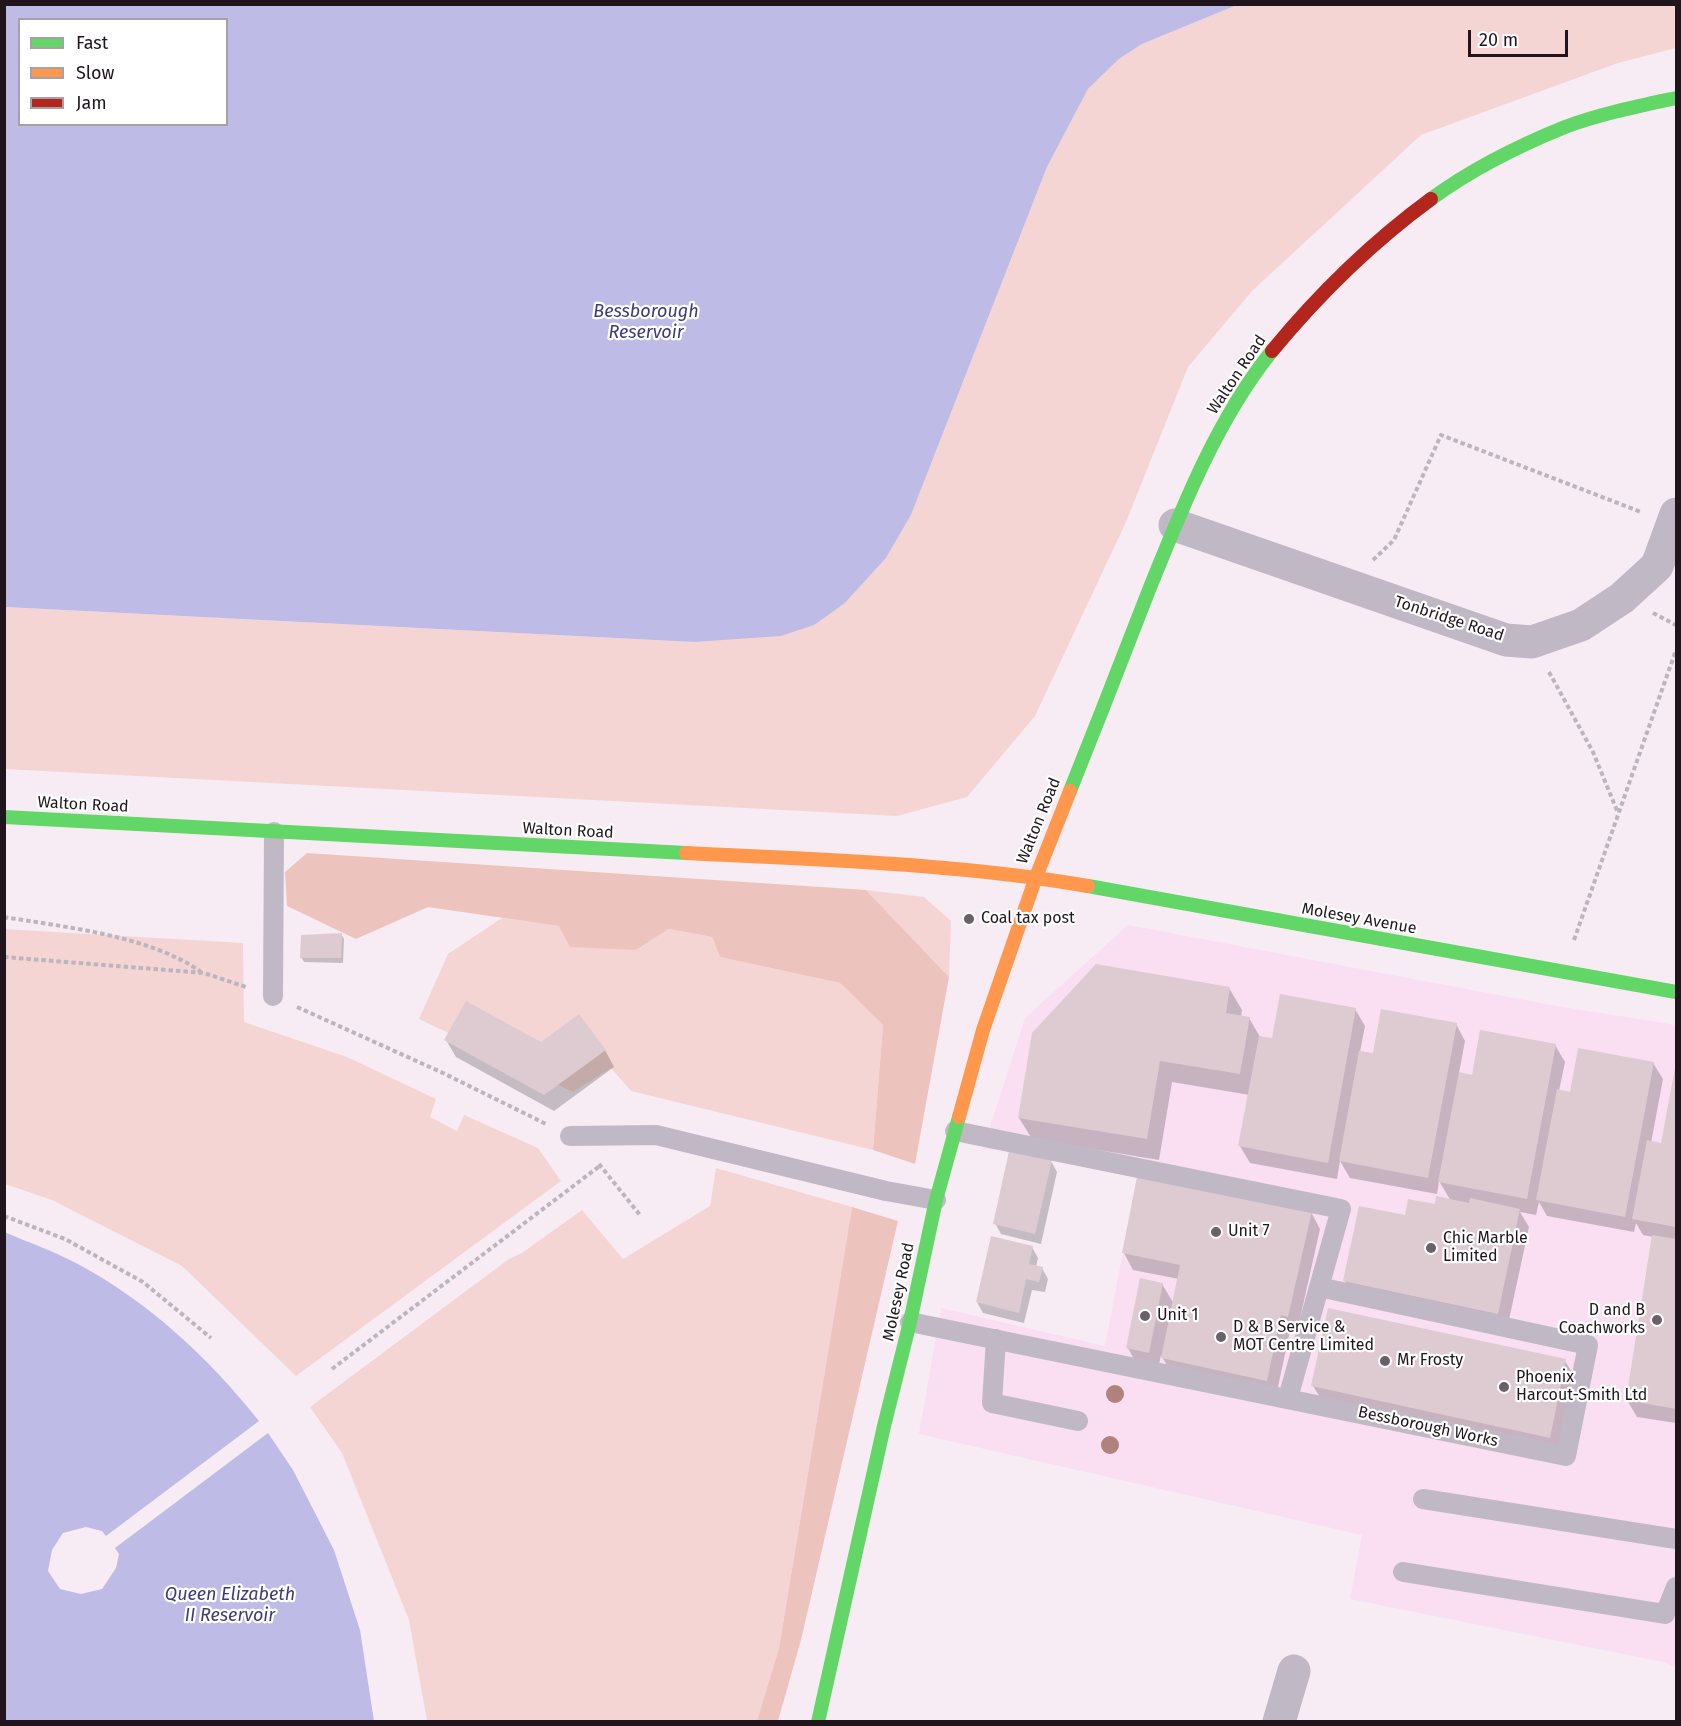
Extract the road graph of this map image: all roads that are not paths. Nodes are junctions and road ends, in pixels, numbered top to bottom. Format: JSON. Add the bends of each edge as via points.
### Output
{"nodes":[{"id":1,"x":1677,"y":98,"type":"edge"},
{"id":2,"x":1675,"y":519,"type":"edge"},
{"id":3,"x":1175,"y":525,"type":"junction"},
{"id":4,"x":4,"y":817,"type":"edge"},
{"id":5,"x":274,"y":832,"type":"junction"},
{"id":6,"x":1035,"y":877,"type":"junction"},
{"id":7,"x":1677,"y":992,"type":"edge"},
{"id":8,"x":273,"y":996,"type":"road end"},
{"id":9,"x":954,"y":1131,"type":"junction"},
{"id":10,"x":570,"y":1136,"type":"road end"},
{"id":11,"x":936,"y":1200,"type":"junction"},
{"id":12,"x":1319,"y":1287,"type":"junction"},
{"id":13,"x":910,"y":1322,"type":"junction"},
{"id":14,"x":996,"y":1339,"type":"junction"},
{"id":15,"x":1288,"y":1398,"type":"junction"},
{"id":16,"x":1078,"y":1422,"type":"dead end"},
{"id":17,"x":1423,"y":1499,"type":"dead end"},
{"id":18,"x":1677,"y":1539,"type":"edge"},
{"id":19,"x":1403,"y":1572,"type":"dead end"},
{"id":20,"x":1677,"y":1587,"type":"edge"},
{"id":21,"x":1294,"y":1671,"type":"dead end"},
{"id":22,"x":818,"y":1722,"type":"edge"},
{"id":23,"x":1279,"y":1722,"type":"edge"}],
"edges":[{"from":1,"to":3,"type":"main road","name":"Walton Road","via":[[1566,127],[1506,154],[1452,184],[1359,257],[1261,365],[1215,440]]},
{"from":2,"to":3,"type":"street","name":"Tonbridge Road","via":[[1657,566],[1622,598],[1581,625],[1532,642],[1506,640]]},
{"from":3,"to":6,"type":"main road","name":"Walton Road"},
{"from":4,"to":5,"type":"main road","name":"Walton Road"},
{"from":5,"to":6,"type":"main road","name":"Walton Road","via":[[927,866]]},
{"from":5,"to":8,"type":"lane"},
{"from":6,"to":7,"type":"main road","name":"Molesey Avenue"},
{"from":6,"to":9,"type":"main road","name":"Molesey Road","via":[[983,1030]]},
{"from":9,"to":11,"type":"main road","name":"Molesey Road"},
{"from":9,"to":12,"type":"lane","via":[[1341,1209]]},
{"from":10,"to":11,"type":"lane","via":[[656,1135]]},
{"from":11,"to":13,"type":"main road","name":"Molesey Road"},
{"from":12,"to":15,"type":"lane"},
{"from":12,"to":15,"type":"lane","name":"Bessborough Works","via":[[1588,1345],[1566,1456]]},
{"from":13,"to":14,"type":"lane","name":"Bessborough Works"},
{"from":13,"to":22,"type":"main road","name":"Molesey Road"},
{"from":14,"to":15,"type":"lane","name":"Bessborough Works"},
{"from":14,"to":16,"type":"lane","via":[[992,1403]]},
{"from":17,"to":18,"type":"lane"},
{"from":19,"to":20,"type":"lane","via":[[1665,1614]]},
{"from":21,"to":23,"type":"street"}]}
